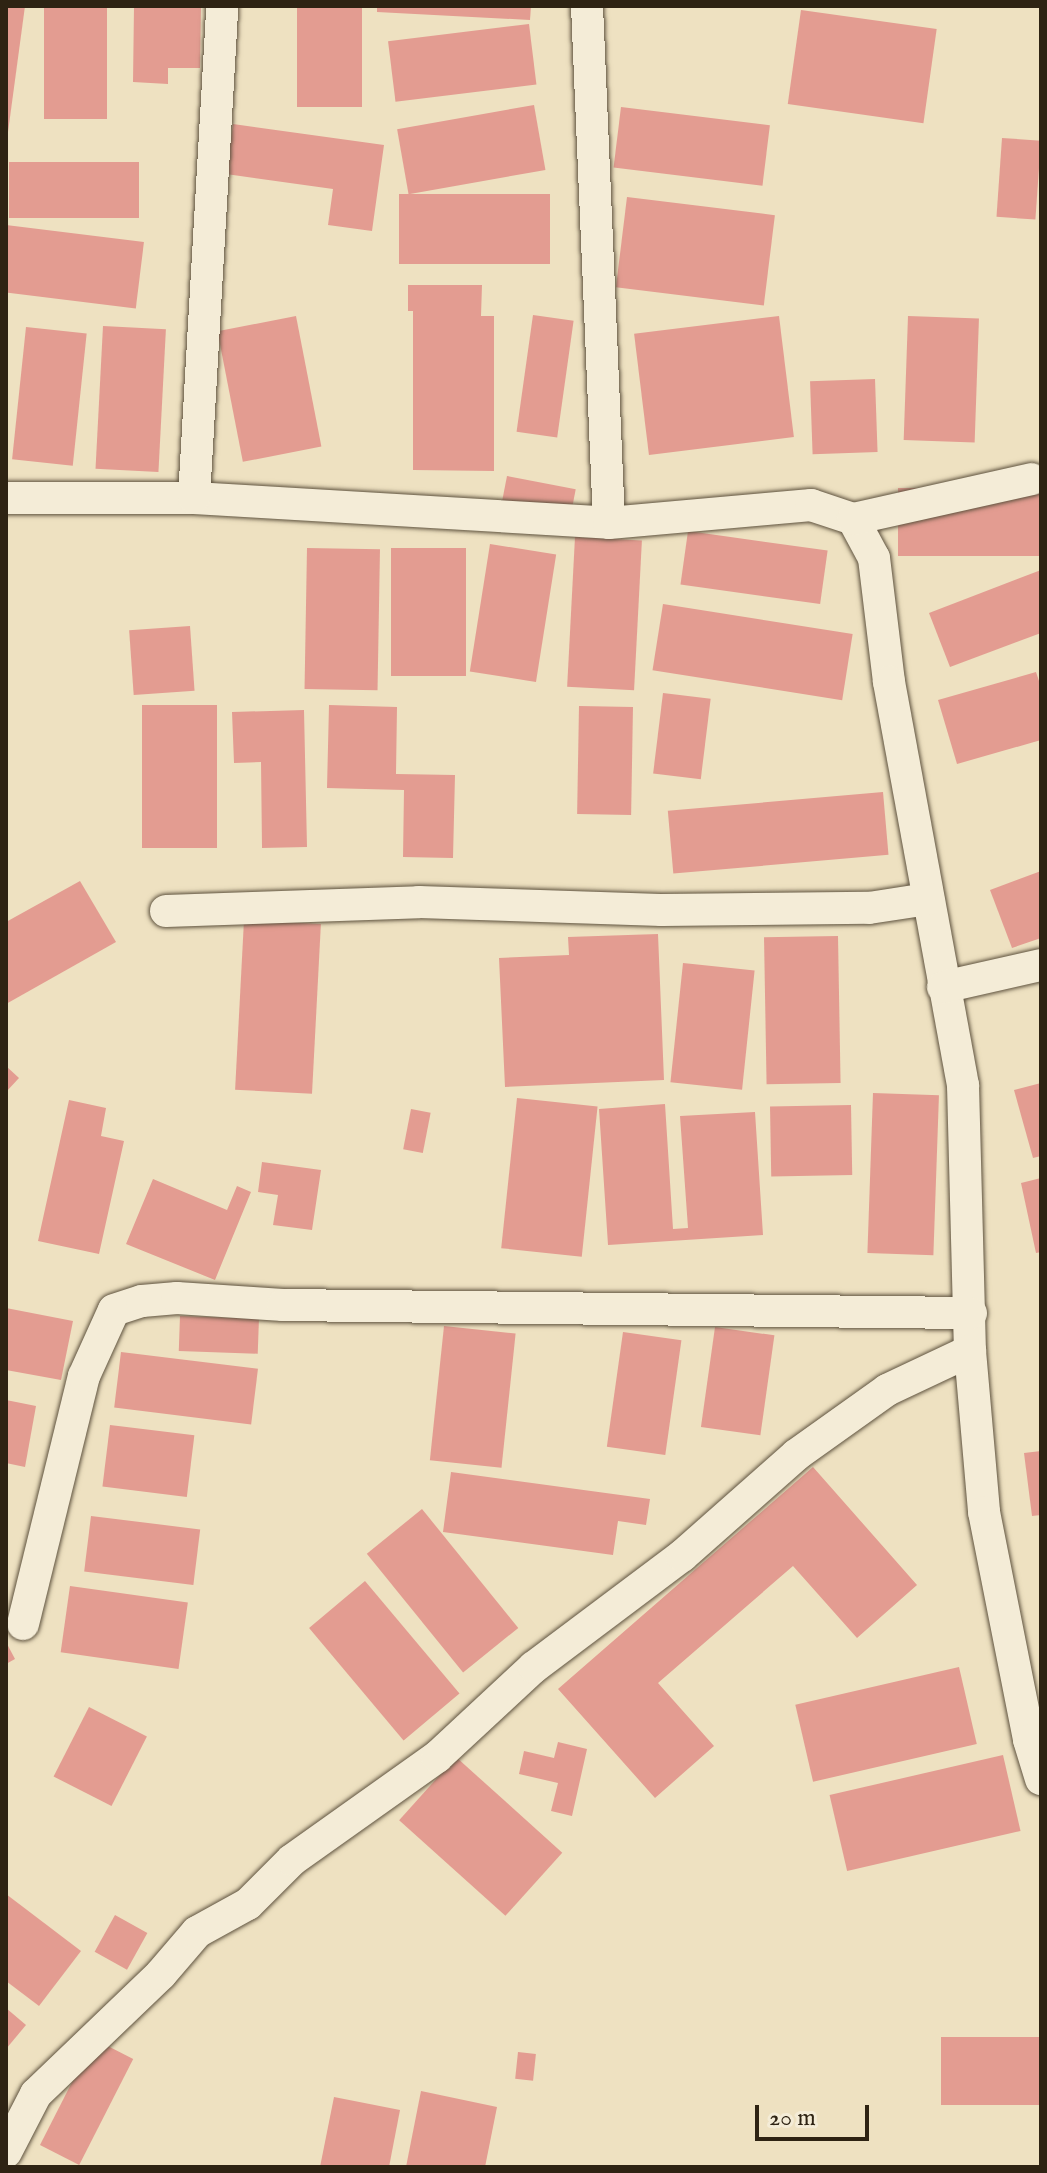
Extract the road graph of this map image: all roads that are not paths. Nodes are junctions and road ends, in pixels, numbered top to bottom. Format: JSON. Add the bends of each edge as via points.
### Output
{"nodes":[{"id":1,"x":222,"y":6,"type":"edge"},
{"id":2,"x":587,"y":6,"type":"edge"},
{"id":3,"x":1032,"y":479,"type":"dead end"},
{"id":4,"x":6,"y":498,"type":"edge"},
{"id":5,"x":194,"y":498,"type":"junction"},
{"id":6,"x":853,"y":519,"type":"junction"},
{"id":7,"x":609,"y":523,"type":"junction"},
{"id":8,"x":928,"y":899,"type":"junction"},
{"id":9,"x":166,"y":911,"type":"dead end"},
{"id":10,"x":1041,"y":965,"type":"edge"},
{"id":11,"x":943,"y":987,"type":"junction"},
{"id":12,"x":971,"y":1313,"type":"junction"},
{"id":13,"x":970,"y":1351,"type":"junction"},
{"id":14,"x":23,"y":1624,"type":"dead end"},
{"id":15,"x":1041,"y":1779,"type":"edge"},
{"id":16,"x":6,"y":2152,"type":"edge"}],
"edges":[{"from":1,"to":5,"type":"street"},
{"from":2,"to":7,"type":"street"},
{"from":3,"to":6,"type":"street"},
{"from":4,"to":5,"type":"street"},
{"from":5,"to":7,"type":"street"},
{"from":6,"to":7,"type":"street","via":[[811,505]]},
{"from":6,"to":8,"type":"street","via":[[874,558],[889,682]]},
{"from":8,"to":9,"type":"street","via":[[869,908],[662,910],[419,902]]},
{"from":8,"to":11,"type":"street"},
{"from":10,"to":11,"type":"street"},
{"from":11,"to":12,"type":"street","via":[[963,1085]]},
{"from":12,"to":13,"type":"street"},
{"from":12,"to":14,"type":"street","via":[[283,1305],[177,1298],[114,1310],[84,1376]]},
{"from":13,"to":15,"type":"street","via":[[984,1512]]},
{"from":13,"to":16,"type":"street","via":[[887,1390],[796,1455],[682,1556],[534,1667],[437,1757],[292,1860],[248,1904],[197,1932],[161,1974],[36,2094]]}]}
